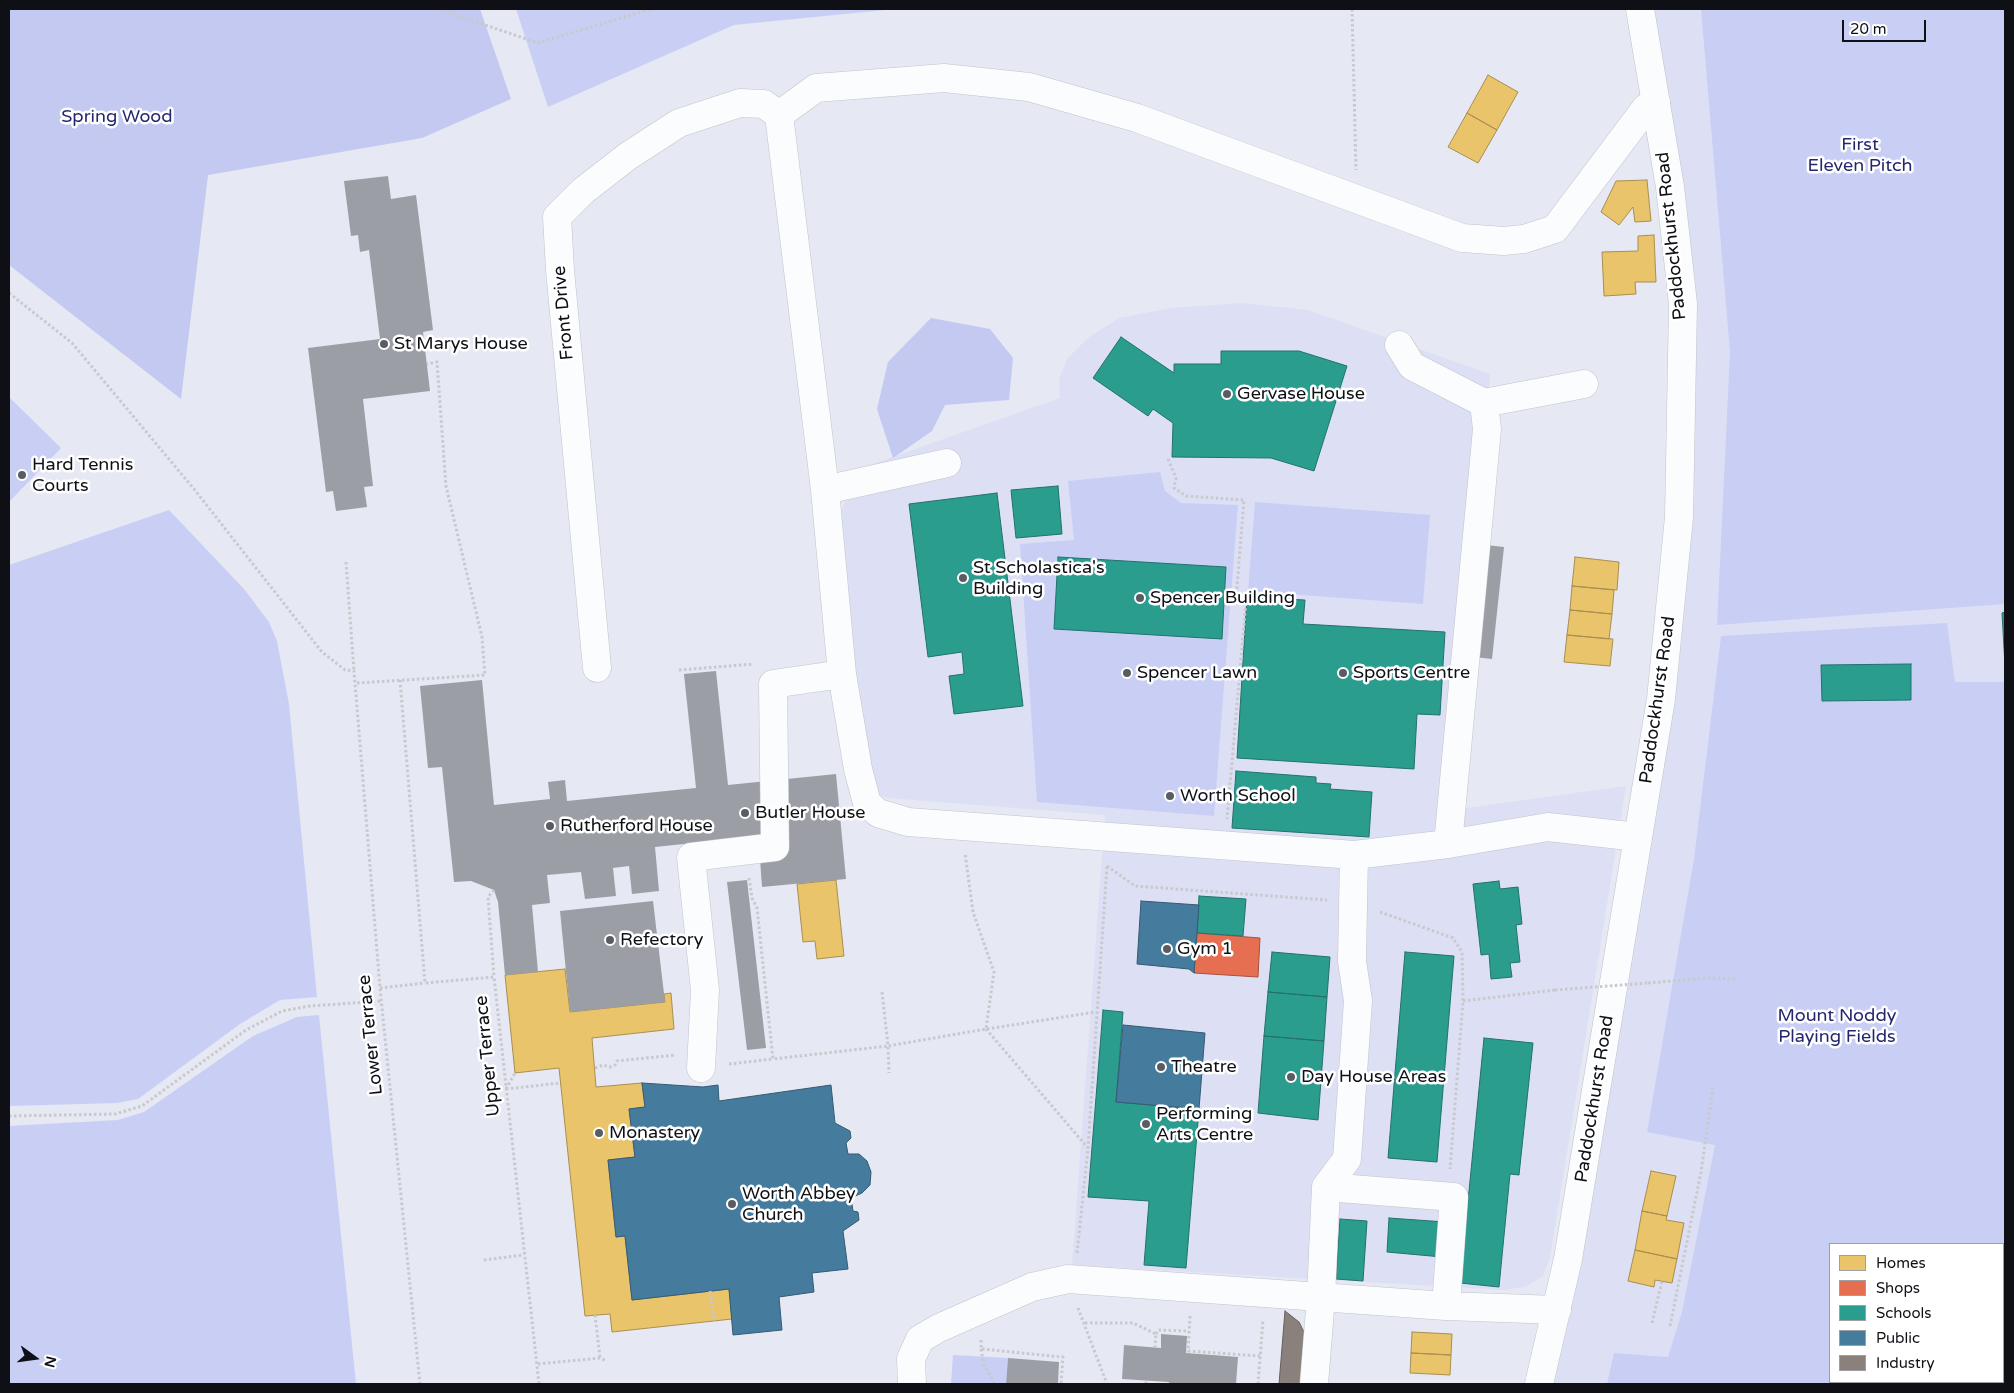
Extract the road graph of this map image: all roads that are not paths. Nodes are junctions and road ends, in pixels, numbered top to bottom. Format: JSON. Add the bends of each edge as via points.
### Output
{"nodes":[{"id":1,"x":1640,"y":9,"type":"edge"},
{"id":2,"x":1656,"y":102,"type":"junction"},
{"id":3,"x":779,"y":115,"type":"junction"},
{"id":4,"x":1399,"y":346,"type":"dead end"},
{"id":5,"x":1584,"y":384,"type":"dead end"},
{"id":6,"x":1484,"y":403,"type":"junction"},
{"id":7,"x":948,"y":463,"type":"dead end"},
{"id":8,"x":825,"y":490,"type":"junction"},
{"id":9,"x":597,"y":668,"type":"dead end"},
{"id":10,"x":842,"y":674,"type":"junction"},
{"id":11,"x":1638,"y":837,"type":"junction"},
{"id":12,"x":1448,"y":844,"type":"junction"},
{"id":13,"x":1354,"y":856,"type":"junction"},
{"id":14,"x":701,"y":1068,"type":"dead end"},
{"id":15,"x":1326,"y":1187,"type":"junction"},
{"id":16,"x":1321,"y":1297,"type":"junction"},
{"id":17,"x":1446,"y":1306,"type":"junction"},
{"id":18,"x":1557,"y":1310,"type":"junction"},
{"id":19,"x":912,"y":1384,"type":"edge"},
{"id":20,"x":1314,"y":1384,"type":"edge"},
{"id":21,"x":1540,"y":1384,"type":"edge"}],
"edges":[{"from":1,"to":2,"type":"main road","name":"Paddockhurst Road"},
{"from":2,"to":3,"type":"main road","via":[[1646,108],[1554,228],[1524,240],[1504,242],[1462,238],[1137,118],[1029,87],[944,78],[816,88]]},
{"from":2,"to":11,"type":"main road","name":"Paddockhurst Road","via":[[1683,304],[1679,517],[1661,700]]},
{"from":3,"to":8,"type":"main road"},
{"from":3,"to":9,"type":"main road","name":"Front Drive","via":[[764,104],[740,103],[679,123],[628,156],[558,217],[560,270]]},
{"from":4,"to":6,"type":"main road","via":[[1412,366]]},
{"from":5,"to":6,"type":"main road"},
{"from":6,"to":12,"type":"main road","via":[[1487,429]]},
{"from":7,"to":8,"type":"main road"},
{"from":8,"to":10,"type":"main road"},
{"from":10,"to":13,"type":"main road","via":[[858,769],[867,803],[878,813],[908,822]]},
{"from":10,"to":14,"type":"main road","via":[[772,684],[775,847],[690,858],[705,990]]},
{"from":11,"to":12,"type":"main road","via":[[1548,827]]},
{"from":11,"to":18,"type":"main road","name":"Paddockhurst Road"},
{"from":12,"to":13,"type":"main road"},
{"from":13,"to":15,"type":"main road","via":[[1343,902],[1358,1001],[1347,1159]]},
{"from":15,"to":16,"type":"main road"},
{"from":15,"to":17,"type":"main road","via":[[1454,1197]]},
{"from":16,"to":17,"type":"main road"},
{"from":16,"to":19,"type":"main road","via":[[1072,1279],[1032,1287],[920,1338],[911,1359]]},
{"from":16,"to":20,"type":"main road"},
{"from":17,"to":18,"type":"main road"},
{"from":18,"to":21,"type":"main road","name":"Paddockhurst Road"}]}
